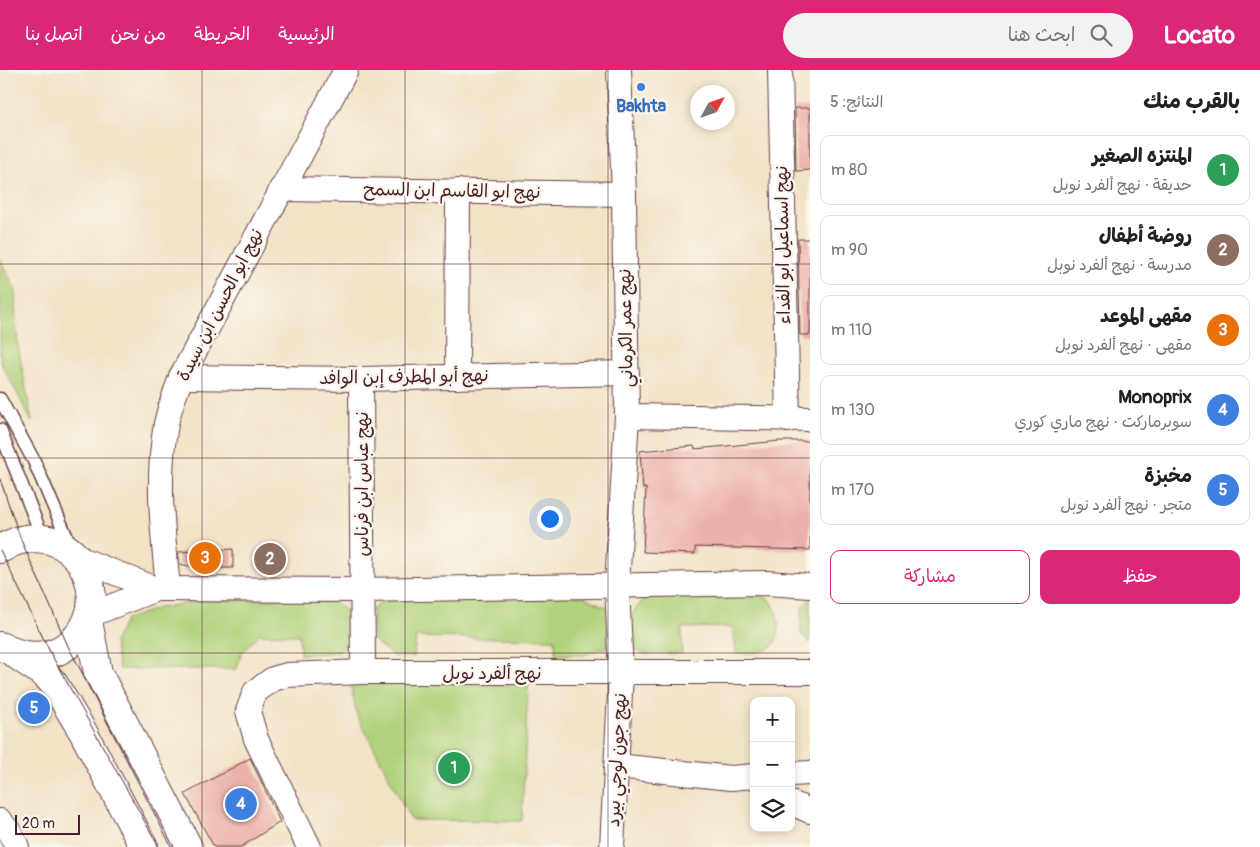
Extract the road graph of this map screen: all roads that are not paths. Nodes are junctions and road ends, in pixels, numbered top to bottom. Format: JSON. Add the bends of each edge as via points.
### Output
{"nodes":[{"id":1,"x":346,"y":70,"type":"edge"},
{"id":2,"x":619,"y":70,"type":"edge"},
{"id":3,"x":780,"y":70,"type":"edge"},
{"id":4,"x":281,"y":188,"type":"junction"},
{"id":5,"x":458,"y":191,"type":"junction"},
{"id":6,"x":624,"y":194,"type":"junction"},
{"id":7,"x":627,"y":373,"type":"junction"},
{"id":8,"x":181,"y":377,"type":"junction"},
{"id":9,"x":457,"y":377,"type":"junction"},
{"id":10,"x":361,"y":379,"type":"junction"},
{"id":11,"x":0,"y":399,"type":"edge"},
{"id":12,"x":628,"y":416,"type":"junction"},
{"id":13,"x":799,"y":420,"type":"edge"},
{"id":14,"x":0,"y":430,"type":"edge"},
{"id":15,"x":43,"y":539,"type":"junction"},
{"id":16,"x":0,"y":549,"type":"edge"},
{"id":17,"x":76,"y":556,"type":"junction"},
{"id":18,"x":617,"y":586,"type":"junction"},
{"id":19,"x":810,"y":586,"type":"edge"},
{"id":20,"x":162,"y":588,"type":"junction"},
{"id":21,"x":362,"y":590,"type":"junction"},
{"id":22,"x":89,"y":618,"type":"junction"},
{"id":23,"x":7,"y":649,"type":"edge"},
{"id":24,"x":363,"y":672,"type":"junction"},
{"id":25,"x":810,"y":672,"type":"edge"},
{"id":26,"x":621,"y":673,"type":"junction"},
{"id":27,"x":618,"y":766,"type":"junction"},
{"id":28,"x":810,"y":773,"type":"edge"},
{"id":29,"x":795,"y":774,"type":"edge"},
{"id":30,"x":742,"y":777,"type":"edge"},
{"id":31,"x":795,"y":805,"type":"edge"},
{"id":32,"x":810,"y":811,"type":"edge"},
{"id":33,"x":0,"y":821,"type":"edge"},
{"id":34,"x":17,"y":847,"type":"edge"},
{"id":35,"x":144,"y":847,"type":"edge"},
{"id":36,"x":188,"y":847,"type":"edge"},
{"id":37,"x":309,"y":847,"type":"edge"},
{"id":38,"x":612,"y":847,"type":"edge"}],
"edges":[{"from":1,"to":4,"type":"street","name":"نهج ابو الحسن ابن سيدة"},
{"from":2,"to":6,"type":"street","name":"نهج عمر الكرماني"},
{"from":3,"to":13,"type":"street","name":"نهج اسماعيل ابو الفداء"},
{"from":4,"to":5,"type":"street","name":"نهج ابو القاسم ابن السمح"},
{"from":4,"to":8,"type":"street","name":"نهج ابو الحسن ابن سيدة"},
{"from":5,"to":6,"type":"street","name":"نهج ابو القاسم ابن السمح"},
{"from":5,"to":9,"type":"street"},
{"from":6,"to":7,"type":"street","name":"نهج عمر الكرماني"},
{"from":7,"to":9,"type":"street","name":"نهج أبو المطرف إبن الوافد"},
{"from":7,"to":12,"type":"street","name":"نهج عمر الكرماني"},
{"from":8,"to":10,"type":"street","name":"نهج أبو المطرف إبن الوافد"},
{"from":8,"to":20,"type":"street","name":"نهج ابو الحسن ابن سيدة","via":[[166,423],[162,461]]},
{"from":9,"to":10,"type":"street","name":"نهج أبو المطرف إبن الوافد"},
{"from":10,"to":21,"type":"street","name":"نهج عباس ابن فرناس"},
{"from":11,"to":17,"type":"lane","via":[[34,461]]},
{"from":12,"to":13,"type":"street"},
{"from":12,"to":18,"type":"street","name":"نهج عمر الكرماني"},
{"from":14,"to":15,"type":"lane"},
{"from":15,"to":16,"type":"street","via":[[21,540]]},
{"from":15,"to":17,"type":"street","via":[[60,544]]},
{"from":17,"to":20,"type":"street"},
{"from":17,"to":22,"type":"street","via":[[88,576],[93,595]]},
{"from":18,"to":19,"type":"street","via":[[766,583]]},
{"from":18,"to":21,"type":"street"},
{"from":18,"to":26,"type":"street"},
{"from":20,"to":21,"type":"street"},
{"from":20,"to":22,"type":"street"},
{"from":21,"to":24,"type":"street"},
{"from":22,"to":23,"type":"street","via":[[80,635],[68,646],[51,654],[32,657]]},
{"from":22,"to":36,"type":"street","via":[[98,673]]},
{"from":23,"to":35,"type":"street","via":[[54,684]]},
{"from":24,"to":26,"type":"street","name":"نهج ألفرد نوبل"},
{"from":24,"to":37,"type":"street","name":"نهج ألفرد نوبل","via":[[287,674],[273,679],[255,692],[248,711],[256,739]]},
{"from":25,"to":26,"type":"street","name":"نهج ألفرد نوبل"},
{"from":26,"to":27,"type":"street","name":"نهج جون لوجي بيرد"},
{"from":27,"to":30,"type":"street"},
{"from":27,"to":38,"type":"street","name":"نهج جون لوجي بيرد"},
{"from":28,"to":29,"type":"street"},
{"from":31,"to":32,"type":"street"},
{"from":33,"to":34,"type":"street"}]}
